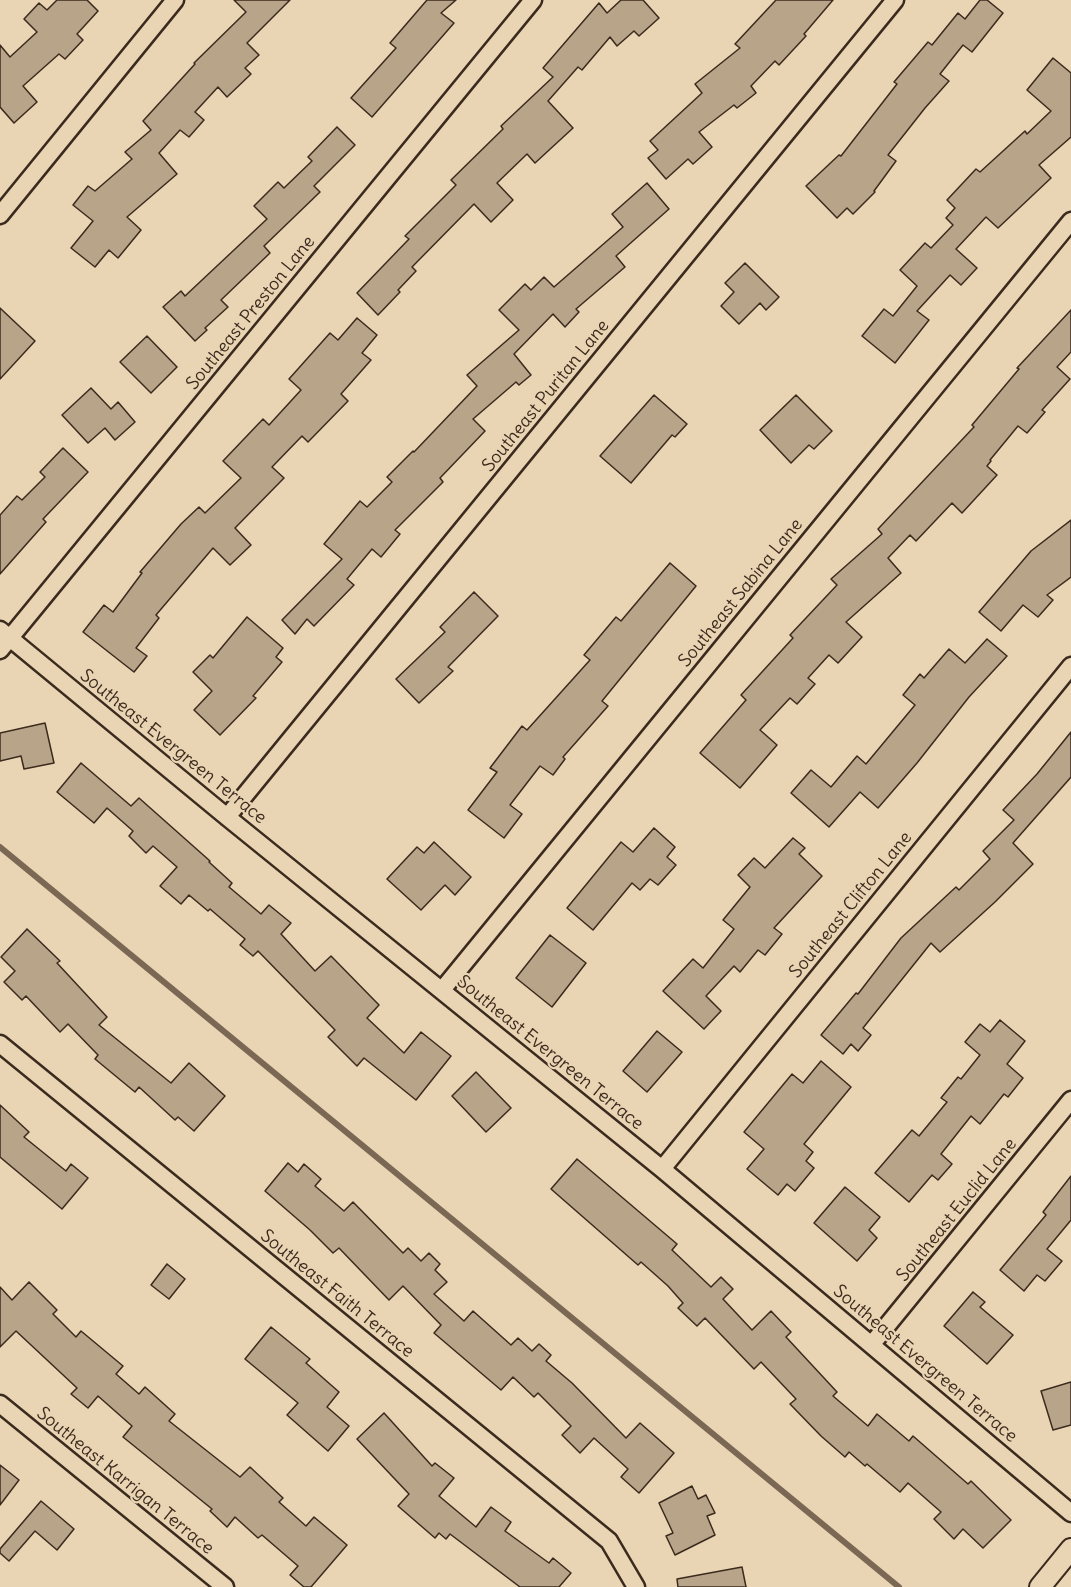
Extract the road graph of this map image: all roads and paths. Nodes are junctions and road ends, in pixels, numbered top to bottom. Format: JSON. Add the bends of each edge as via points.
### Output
{"nodes":[{"id":1,"x":176,"y":0,"type":"edge"},
{"id":2,"x":533,"y":0,"type":"edge"},
{"id":3,"x":895,"y":0,"type":"edge"},
{"id":4,"x":0,"y":214,"type":"edge"},
{"id":5,"x":1071,"y":221,"type":"edge"},
{"id":6,"x":3,"y":639,"type":"edge"},
{"id":7,"x":1071,"y":666,"type":"edge"},
{"id":8,"x":227,"y":817,"type":"junction"},
{"id":9,"x":441,"y":990,"type":"junction"},
{"id":10,"x":0,"y":1044,"type":"edge"},
{"id":11,"x":1071,"y":1100,"type":"edge"},
{"id":12,"x":662,"y":1169,"type":"junction"},
{"id":13,"x":872,"y":1344,"type":"junction"},
{"id":14,"x":0,"y":1404,"type":"edge"},
{"id":15,"x":1071,"y":1513,"type":"edge"},
{"id":16,"x":1071,"y":1549,"type":"edge"},
{"id":17,"x":225,"y":1587,"type":"edge"},
{"id":18,"x":636,"y":1587,"type":"edge"},
{"id":19,"x":1040,"y":1587,"type":"edge"}],
"edges":[{"from":1,"to":4,"type":"street"},
{"from":2,"to":6,"type":"street","name":"Southeast Preston Lane"},
{"from":3,"to":8,"type":"street","name":"Southeast Puritan Lane"},
{"from":5,"to":9,"type":"street","name":"Southeast Sabina Lane"},
{"from":6,"to":8,"type":"street","name":"Southeast Evergreen Terrace"},
{"from":7,"to":12,"type":"street","name":"Southeast Clifton Lane"},
{"from":8,"to":9,"type":"street","name":"Southeast Evergreen Terrace"},
{"from":9,"to":12,"type":"street","name":"Southeast Evergreen Terrace"},
{"from":10,"to":18,"type":"street","name":"Southeast Faith Terrace","via":[[609,1541]]},
{"from":11,"to":13,"type":"street","name":"Southeast Euclid Lane"},
{"from":12,"to":13,"type":"street","name":"Southeast Evergreen Terrace"},
{"from":13,"to":15,"type":"street","name":"Southeast Evergreen Terrace"},
{"from":14,"to":17,"type":"street","name":"Southeast Karrigan Terrace"},
{"from":16,"to":19,"type":"street"}]}
